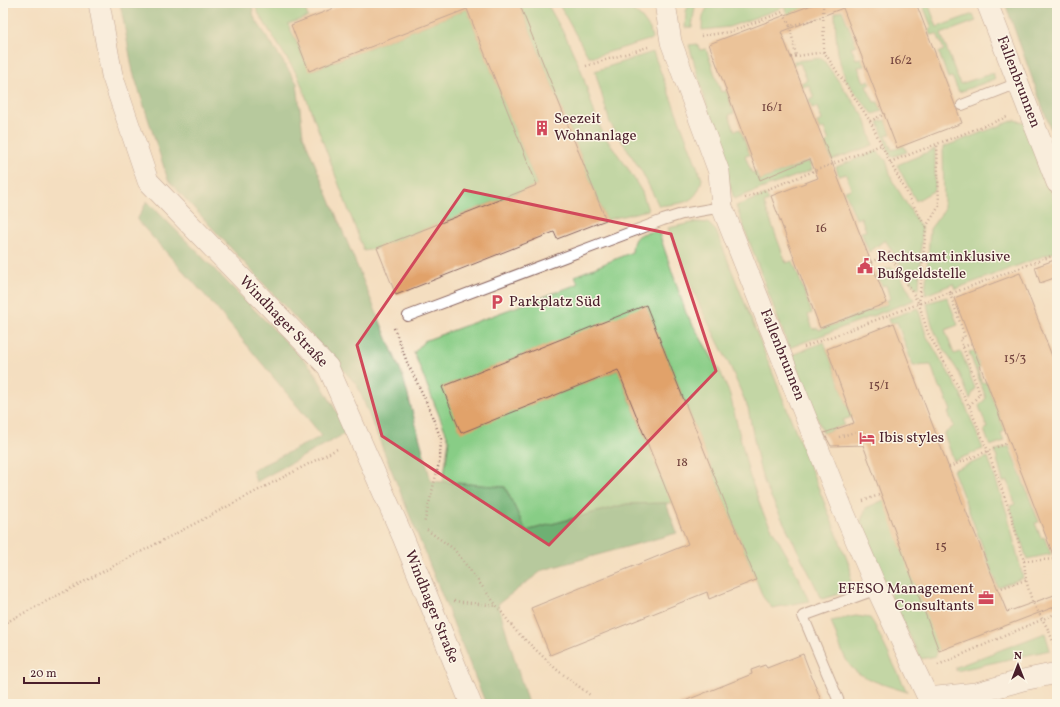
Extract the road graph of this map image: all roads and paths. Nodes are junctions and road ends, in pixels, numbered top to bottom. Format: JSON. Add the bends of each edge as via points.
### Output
{"nodes":[{"id":1,"x":99,"y":3,"type":"edge"},
{"id":2,"x":665,"y":3,"type":"edge"},
{"id":3,"x":823,"y":3,"type":"edge"},
{"id":4,"x":987,"y":3,"type":"edge"},
{"id":5,"x":823,"y":16,"type":"junction"},
{"id":6,"x":790,"y":26,"type":"junction"},
{"id":7,"x":701,"y":36,"type":"dead end"},
{"id":8,"x":655,"y":45,"type":"dead end"},
{"id":9,"x":824,"y":52,"type":"junction"},
{"id":10,"x":796,"y":56,"type":"junction"},
{"id":11,"x":791,"y":57,"type":"dead end"},
{"id":12,"x":586,"y":66,"type":"dead end"},
{"id":13,"x":1018,"y":83,"type":"junction"},
{"id":14,"x":962,"y":105,"type":"dead end"},
{"id":15,"x":1028,"y":108,"type":"junction"},
{"id":16,"x":885,"y":114,"type":"dead end"},
{"id":17,"x":870,"y":120,"type":"junction"},
{"id":18,"x":937,"y":143,"type":"junction"},
{"id":19,"x":881,"y":145,"type":"junction"},
{"id":20,"x":890,"y":162,"type":"junction"},
{"id":21,"x":1057,"y":183,"type":"edge"},
{"id":22,"x":722,"y":207,"type":"junction"},
{"id":23,"x":926,"y":228,"type":"junction"},
{"id":24,"x":1057,"y":254,"type":"edge"},
{"id":25,"x":871,"y":262,"type":"dead end"},
{"id":26,"x":950,"y":294,"type":"junction"},
{"id":27,"x":919,"y":304,"type":"junction"},
{"id":28,"x":408,"y":316,"type":"joint"},
{"id":29,"x":971,"y":344,"type":"dead end"},
{"id":30,"x":963,"y":347,"type":"junction"},
{"id":31,"x":782,"y":355,"type":"junction"},
{"id":32,"x":969,"y":406,"type":"junction"},
{"id":33,"x":361,"y":437,"type":"junction"},
{"id":34,"x":1007,"y":443,"type":"dead end"},
{"id":35,"x":988,"y":451,"type":"junction"},
{"id":36,"x":949,"y":467,"type":"dead end"},
{"id":37,"x":1055,"y":559,"type":"dead end"},
{"id":38,"x":1024,"y":561,"type":"junction"},
{"id":39,"x":1026,"y":580,"type":"junction"},
{"id":40,"x":877,"y":588,"type":"junction"},
{"id":41,"x":998,"y":589,"type":"dead end"},
{"id":42,"x":428,"y":598,"type":"junction"},
{"id":43,"x":497,"y":606,"type":"junction"},
{"id":44,"x":1057,"y":613,"type":"edge"},
{"id":45,"x":1042,"y":619,"type":"junction"},
{"id":46,"x":3,"y":624,"type":"edge"},
{"id":47,"x":1055,"y":647,"type":"dead end"},
{"id":48,"x":916,"y":673,"type":"junction"},
{"id":49,"x":1057,"y":673,"type":"edge"},
{"id":50,"x":590,"y":695,"type":"dead end"},
{"id":51,"x":929,"y":701,"type":"edge"},
{"id":52,"x":471,"y":704,"type":"edge"},
{"id":53,"x":840,"y":704,"type":"edge"}],
"edges":[{"from":1,"to":33,"type":"street","name":"Windhager Straße","via":[[112,75],[148,181],[328,367]]},
{"from":2,"to":22,"type":"street","name":"Fallenbrunnen","via":[[671,42],[719,172]]},
{"from":3,"to":5,"type":"path"},
{"from":4,"to":13,"type":"street","name":"Fallenbrunnen"},
{"from":5,"to":6,"type":"path"},
{"from":5,"to":9,"type":"path"},
{"from":6,"to":7,"type":"path","via":[[783,12],[729,32]]},
{"from":6,"to":10,"type":"path"},
{"from":8,"to":12,"type":"path"},
{"from":9,"to":10,"type":"path"},
{"from":9,"to":17,"type":"path"},
{"from":10,"to":11,"type":"path"},
{"from":13,"to":14,"type":"lane"},
{"from":13,"to":15,"type":"street","name":"Fallenbrunnen"},
{"from":15,"to":18,"type":"path"},
{"from":15,"to":21,"type":"street","name":"Fallenbrunnen"},
{"from":16,"to":17,"type":"path"},
{"from":17,"to":19,"type":"path"},
{"from":18,"to":20,"type":"path"},
{"from":18,"to":23,"type":"path","via":[[939,206]]},
{"from":19,"to":20,"type":"path"},
{"from":19,"to":22,"type":"path"},
{"from":20,"to":23,"type":"path"},
{"from":22,"to":28,"type":"lane","via":[[663,220]]},
{"from":22,"to":31,"type":"street","name":"Fallenbrunnen"},
{"from":23,"to":27,"type":"path"},
{"from":24,"to":26,"type":"path"},
{"from":25,"to":27,"type":"path","via":[[889,254]]},
{"from":26,"to":27,"type":"path"},
{"from":26,"to":30,"type":"path","via":[[965,337],[960,339]]},
{"from":27,"to":31,"type":"path"},
{"from":27,"to":32,"type":"path","via":[[928,333]]},
{"from":28,"to":43,"type":"path","via":[[392,324],[406,362],[428,403],[441,439],[440,459],[423,527],[454,549]]},
{"from":29,"to":30,"type":"path"},
{"from":30,"to":32,"type":"path","via":[[980,394]]},
{"from":31,"to":40,"type":"street","name":"Fallenbrunnen","via":[[842,508]]},
{"from":32,"to":35,"type":"path"},
{"from":33,"to":42,"type":"street","name":"Windhager Straße"},
{"from":33,"to":46,"type":"path"},
{"from":34,"to":35,"type":"path"},
{"from":35,"to":36,"type":"path"},
{"from":35,"to":38,"type":"path"},
{"from":37,"to":38,"type":"path"},
{"from":38,"to":39,"type":"path"},
{"from":39,"to":41,"type":"path"},
{"from":39,"to":45,"type":"path","via":[[1032,601]]},
{"from":40,"to":48,"type":"street","name":"Fallenbrunnen"},
{"from":40,"to":53,"type":"lane","via":[[803,616]]},
{"from":42,"to":43,"type":"path"},
{"from":42,"to":52,"type":"street","name":"Windhager Straße"},
{"from":43,"to":50,"type":"path","via":[[515,630],[556,669]]},
{"from":44,"to":45,"type":"path"},
{"from":45,"to":47,"type":"path"},
{"from":45,"to":48,"type":"path"},
{"from":48,"to":51,"type":"street","name":"Fallenbrunnen"},
{"from":49,"to":51,"type":"street","name":"Fallenbrunnen","via":[[976,693]]}]}
